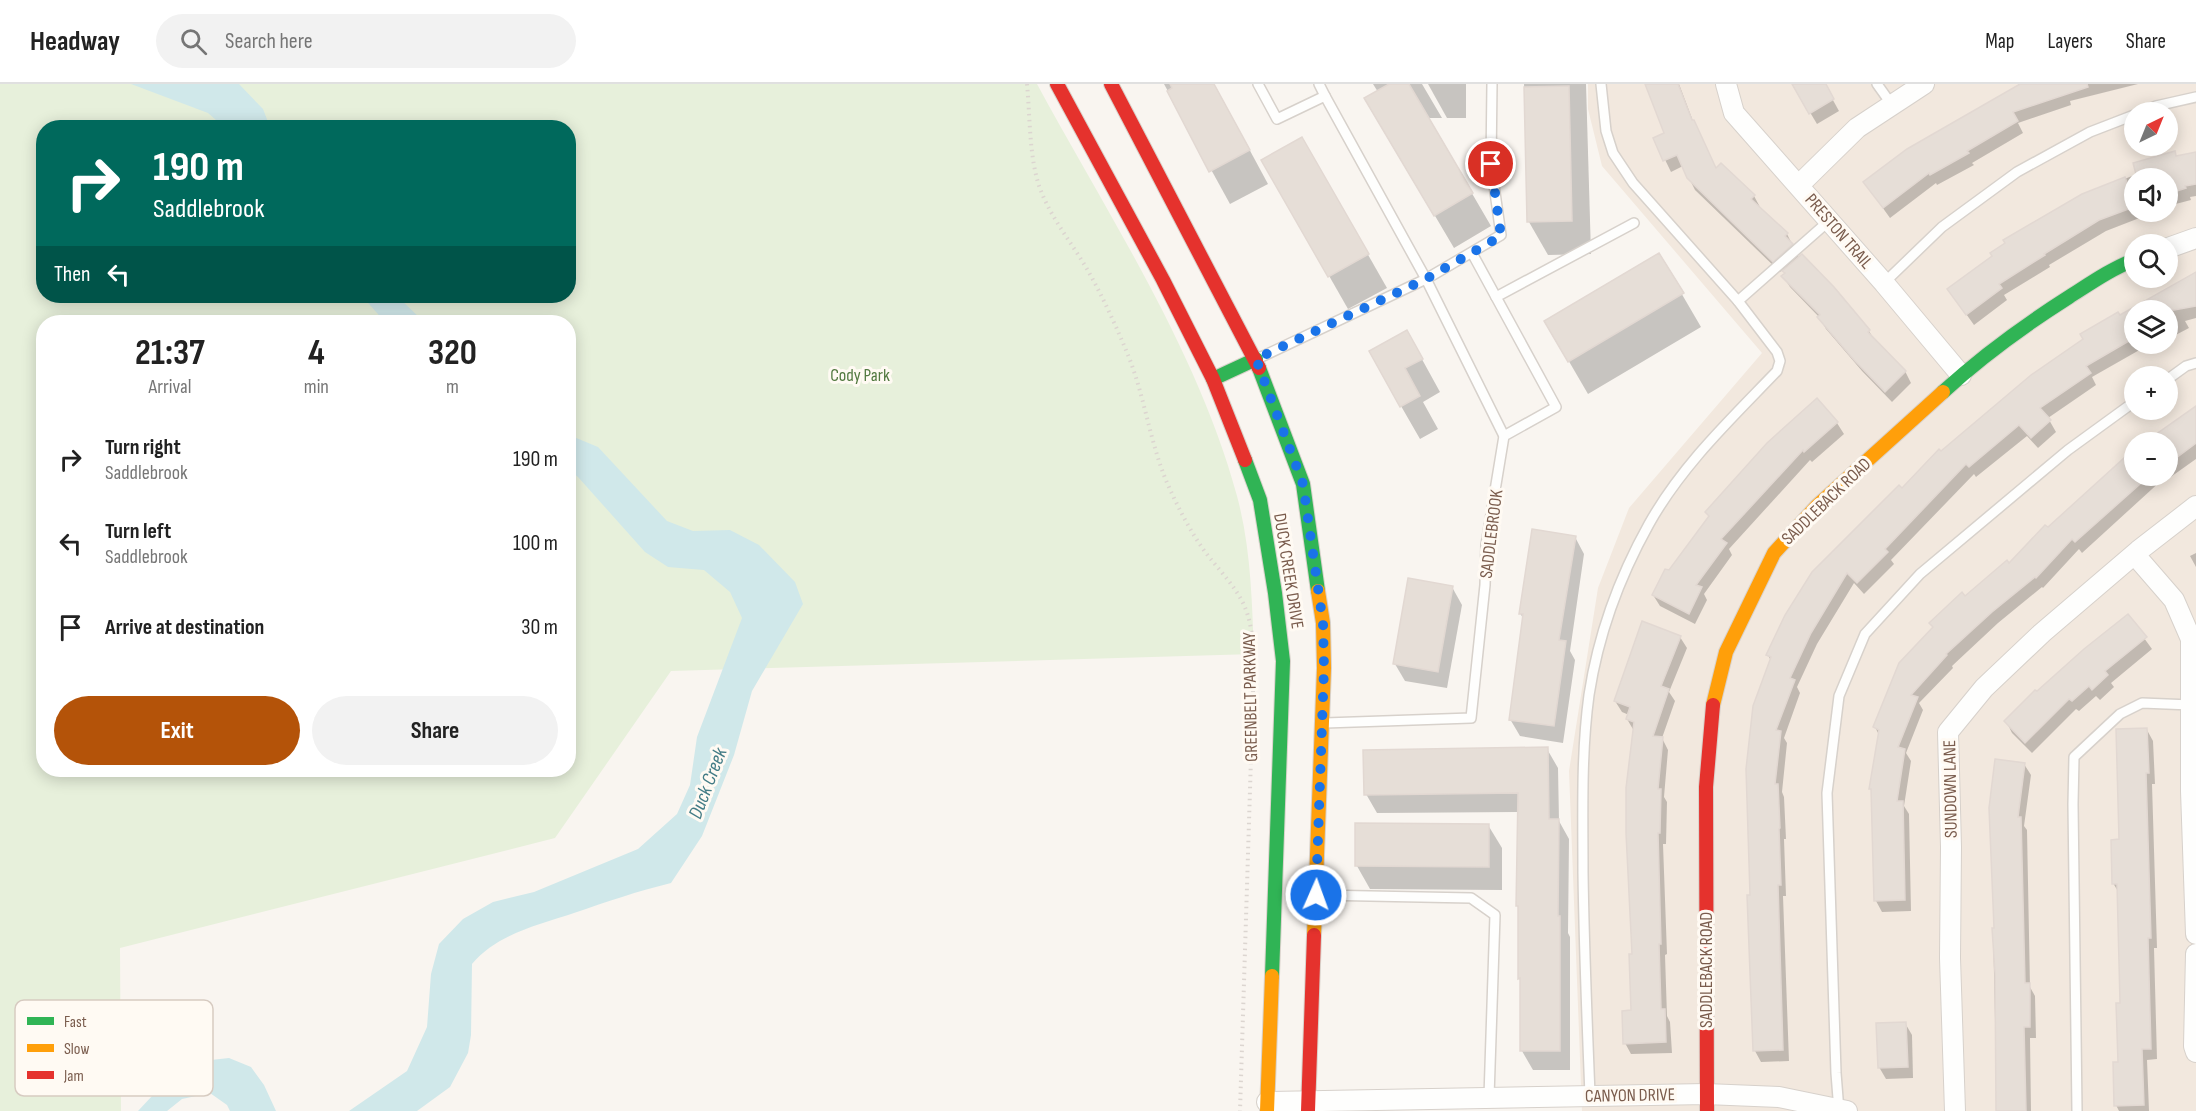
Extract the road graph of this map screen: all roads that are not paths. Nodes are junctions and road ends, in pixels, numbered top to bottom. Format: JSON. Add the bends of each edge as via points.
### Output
{"nodes":[{"id":1,"x":1058,"y":84,"type":"edge"},
{"id":2,"x":1111,"y":84,"type":"edge"},
{"id":3,"x":1258,"y":84,"type":"edge"},
{"id":4,"x":1318,"y":84,"type":"edge"},
{"id":5,"x":1492,"y":84,"type":"edge"},
{"id":6,"x":1601,"y":84,"type":"edge"},
{"id":7,"x":1726,"y":84,"type":"edge"},
{"id":8,"x":1877,"y":84,"type":"edge"},
{"id":9,"x":1924,"y":84,"type":"edge"},
{"id":10,"x":1325,"y":96,"type":"junction"},
{"id":11,"x":2196,"y":98,"type":"edge"},
{"id":12,"x":2176,"y":102,"type":"edge"},
{"id":13,"x":1892,"y":105,"type":"junction"},
{"id":14,"x":2124,"y":119,"type":"edge"},
{"id":15,"x":1798,"y":184,"type":"junction"},
{"id":16,"x":1830,"y":220,"type":"junction"},
{"id":17,"x":1634,"y":223,"type":"dead end"},
{"id":18,"x":2196,"y":238,"type":"edge"},
{"id":19,"x":2178,"y":244,"type":"edge"},
{"id":20,"x":1472,"y":253,"type":"junction"},
{"id":21,"x":2124,"y":264,"type":"edge"},
{"id":22,"x":1426,"y":279,"type":"junction"},
{"id":23,"x":1884,"y":283,"type":"junction"},
{"id":24,"x":1496,"y":297,"type":"junction"},
{"id":25,"x":1738,"y":301,"type":"junction"},
{"id":26,"x":1256,"y":359,"type":"junction"},
{"id":27,"x":2196,"y":363,"type":"edge"},
{"id":28,"x":2178,"y":372,"type":"edge"},
{"id":29,"x":1961,"y":375,"type":"junction"},
{"id":30,"x":1213,"y":379,"type":"junction"},
{"id":31,"x":2124,"y":409,"type":"edge"},
{"id":32,"x":1504,"y":436,"type":"junction"},
{"id":33,"x":2196,"y":506,"type":"edge"},
{"id":34,"x":2135,"y":555,"type":"junction"},
{"id":35,"x":2191,"y":705,"type":"junction"},
{"id":36,"x":1317,"y":724,"type":"junction"},
{"id":37,"x":1316,"y":895,"type":"junction"},
{"id":38,"x":2196,"y":934,"type":"edge"},
{"id":39,"x":2196,"y":954,"type":"edge"},
{"id":40,"x":2196,"y":1052,"type":"edge"},
{"id":41,"x":1590,"y":1095,"type":"junction"},
{"id":42,"x":1489,"y":1097,"type":"junction"},
{"id":43,"x":1706,"y":1102,"type":"edge"},
{"id":44,"x":1267,"y":1106,"type":"edge"},
{"id":45,"x":1309,"y":1106,"type":"edge"},
{"id":46,"x":1842,"y":1110,"type":"edge"},
{"id":47,"x":1955,"y":1111,"type":"edge"},
{"id":48,"x":2077,"y":1111,"type":"edge"}],
"edges":[{"from":1,"to":30,"type":"main road","name":"DUCK CREEK DRIVE"},
{"from":2,"to":26,"type":"main road","name":"DUCK CREEK DRIVE"},
{"from":3,"to":10,"type":"lane","via":[[1277,119]]},
{"from":4,"to":10,"type":"lane"},
{"from":5,"to":20,"type":"lane","via":[[1491,164],[1501,236]]},
{"from":6,"to":25,"type":"lane","via":[[1606,131],[1613,153],[1633,183]]},
{"from":7,"to":15,"type":"street","name":"PRESTON TRAIL","via":[[1734,113]]},
{"from":8,"to":13,"type":"lane"},
{"from":9,"to":13,"type":"street"},
{"from":10,"to":22,"type":"lane"},
{"from":11,"to":12,"type":"lane"},
{"from":13,"to":15,"type":"street","via":[[1857,128]]},
{"from":14,"to":23,"type":"lane","via":[[2090,132],[2017,172],[1942,227]]},
{"from":15,"to":16,"type":"street","name":"PRESTON TRAIL"},
{"from":16,"to":23,"type":"street","name":"PRESTON TRAIL"},
{"from":16,"to":25,"type":"lane"},
{"from":17,"to":24,"type":"lane"},
{"from":18,"to":19,"type":"street"},
{"from":20,"to":22,"type":"lane"},
{"from":20,"to":24,"type":"lane"},
{"from":21,"to":29,"type":"main road","name":"SADDLEBACK ROAD","via":[[2031,321]]},
{"from":22,"to":26,"type":"lane"},
{"from":22,"to":32,"type":"lane"},
{"from":23,"to":29,"type":"street","name":"PRESTON TRAIL"},
{"from":24,"to":32,"type":"lane","via":[[1556,407]]},
{"from":25,"to":41,"type":"lane","via":[[1777,352],[1777,371],[1705,446],[1650,522],[1623,575],[1602,637],[1589,694],[1582,779]]},
{"from":26,"to":30,"type":"main road"},
{"from":26,"to":36,"type":"main road","name":"DUCK CREEK DRIVE","via":[[1303,484],[1323,623]]},
{"from":27,"to":28,"type":"lane"},
{"from":29,"to":43,"type":"main road","name":"SADDLEBACK ROAD","via":[[1817,506],[1774,553],[1726,652],[1711,714],[1706,787]]},
{"from":30,"to":44,"type":"main road","name":"DUCK CREEK DRIVE","via":[[1260,500],[1283,661],[1286,725]]},
{"from":31,"to":46,"type":"lane","via":[[2068,450],[1920,574],[1865,633],[1839,696],[1827,793],[1836,1073]]},
{"from":32,"to":36,"type":"lane","name":"SADDLEBROOK","via":[[1486,545],[1472,718]]},
{"from":33,"to":34,"type":"street","name":"SUNDOWN LANE"},
{"from":34,"to":35,"type":"street","via":[[2174,600],[2191,639]]},
{"from":34,"to":47,"type":"street","name":"SUNDOWN LANE","via":[[2042,633],[1984,688],[1948,732]]},
{"from":35,"to":38,"type":"street"},
{"from":35,"to":48,"type":"lane","via":[[2142,703],[2120,714],[2074,757]]},
{"from":36,"to":37,"type":"main road","name":"DUCK CREEK DRIVE"},
{"from":37,"to":42,"type":"lane","via":[[1471,898],[1495,915]]},
{"from":37,"to":45,"type":"main road","name":"DUCK CREEK DRIVE"},
{"from":39,"to":40,"type":"street"},
{"from":41,"to":42,"type":"street","name":"CANYON DRIVE"},
{"from":41,"to":43,"type":"street","name":"CANYON DRIVE"},
{"from":42,"to":45,"type":"street","name":"CANYON DRIVE"},
{"from":43,"to":46,"type":"street","name":"CANYON DRIVE","via":[[1779,1097]]},
{"from":44,"to":45,"type":"street","name":"CANYON DRIVE"}]}
